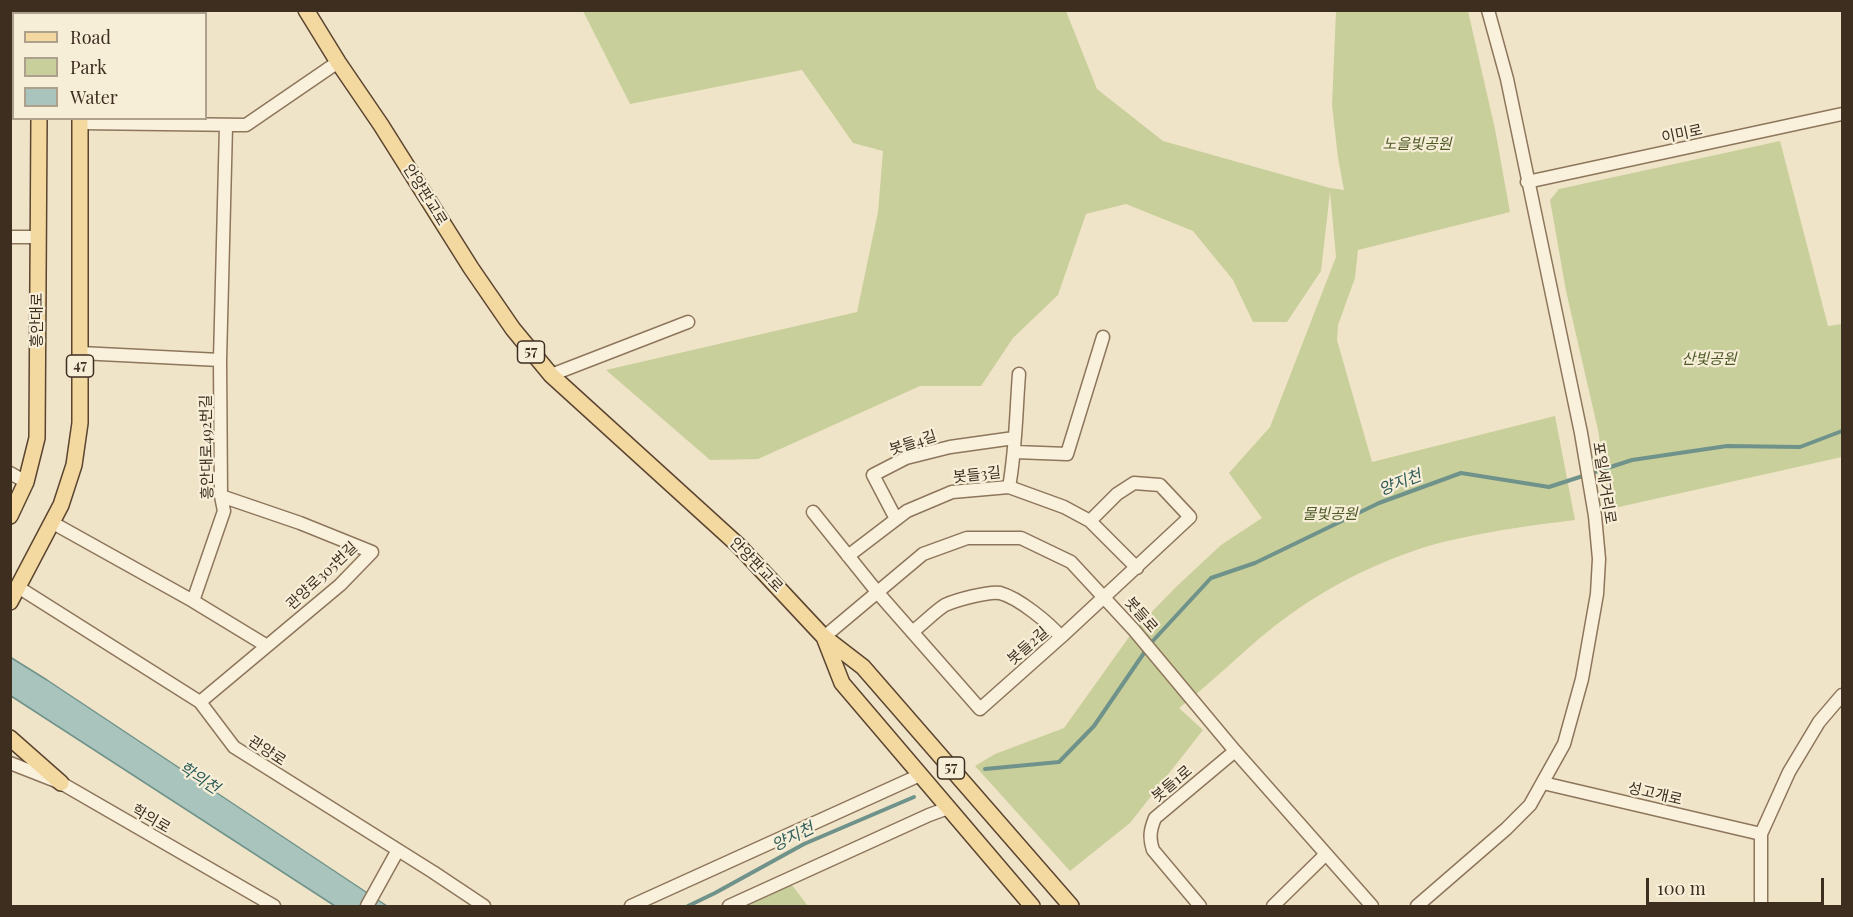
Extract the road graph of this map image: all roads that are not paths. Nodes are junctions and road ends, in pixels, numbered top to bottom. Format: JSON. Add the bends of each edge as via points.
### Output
{"nodes":[{"id":1,"x":306,"y":10,"type":"edge"},
{"id":2,"x":1488,"y":10,"type":"edge"},
{"id":3,"x":338,"y":62,"type":"junction"},
{"id":4,"x":1842,"y":114,"type":"edge"},
{"id":5,"x":39,"y":120,"type":"edge"},
{"id":6,"x":80,"y":121,"type":"edge"},
{"id":7,"x":226,"y":126,"type":"junction"},
{"id":8,"x":1527,"y":182,"type":"junction"},
{"id":9,"x":10,"y":237,"type":"edge"},
{"id":10,"x":37,"y":237,"type":"junction"},
{"id":11,"x":688,"y":322,"type":"dead end"},
{"id":12,"x":1103,"y":338,"type":"dead end"},
{"id":13,"x":80,"y":353,"type":"junction"},
{"id":14,"x":220,"y":360,"type":"junction"},
{"id":15,"x":1019,"y":374,"type":"dead end"},
{"id":16,"x":551,"y":375,"type":"junction"},
{"id":17,"x":1014,"y":438,"type":"junction"},
{"id":18,"x":1015,"y":452,"type":"junction"},
{"id":19,"x":10,"y":472,"type":"edge"},
{"id":20,"x":26,"y":482,"type":"junction"},
{"id":21,"x":1009,"y":487,"type":"junction"},
{"id":22,"x":221,"y":495,"type":"junction"},
{"id":23,"x":813,"y":512,"type":"dead end"},
{"id":24,"x":10,"y":516,"type":"edge"},
{"id":25,"x":896,"y":519,"type":"junction"},
{"id":26,"x":1090,"y":521,"type":"junction"},
{"id":27,"x":53,"y":523,"type":"junction"},
{"id":28,"x":848,"y":556,"type":"junction"},
{"id":29,"x":1137,"y":568,"type":"junction"},
{"id":30,"x":878,"y":593,"type":"junction"},
{"id":31,"x":13,"y":596,"type":"edge"},
{"id":32,"x":1105,"y":596,"type":"junction"},
{"id":33,"x":194,"y":601,"type":"junction"},
{"id":34,"x":912,"y":632,"type":"junction"},
{"id":35,"x":824,"y":637,"type":"junction"},
{"id":36,"x":1061,"y":637,"type":"junction"},
{"id":37,"x":267,"y":646,"type":"junction"},
{"id":38,"x":1842,"y":695,"type":"edge"},
{"id":39,"x":200,"y":702,"type":"junction"},
{"id":40,"x":10,"y":738,"type":"edge"},
{"id":41,"x":1235,"y":751,"type":"junction"},
{"id":42,"x":10,"y":763,"type":"edge"},
{"id":43,"x":920,"y":775,"type":"junction"},
{"id":44,"x":61,"y":783,"type":"junction"},
{"id":45,"x":1543,"y":783,"type":"junction"},
{"id":46,"x":948,"y":808,"type":"junction"},
{"id":47,"x":1761,"y":834,"type":"junction"},
{"id":48,"x":398,"y":850,"type":"junction"},
{"id":49,"x":1325,"y":855,"type":"junction"},
{"id":50,"x":274,"y":906,"type":"edge"},
{"id":51,"x":367,"y":906,"type":"edge"},
{"id":52,"x":484,"y":906,"type":"edge"},
{"id":53,"x":631,"y":906,"type":"edge"},
{"id":54,"x":729,"y":906,"type":"edge"},
{"id":55,"x":1032,"y":906,"type":"edge"},
{"id":56,"x":1071,"y":906,"type":"edge"},
{"id":57,"x":1200,"y":906,"type":"edge"},
{"id":58,"x":1273,"y":906,"type":"edge"},
{"id":59,"x":1372,"y":906,"type":"edge"},
{"id":60,"x":1417,"y":906,"type":"edge"},
{"id":61,"x":1761,"y":906,"type":"edge"}],
"edges":[{"from":1,"to":3,"type":"main road","name":"안양판교로","number":"57"},
{"from":2,"to":8,"type":"street","name":"포일세거리로","via":[[1507,79]]},
{"from":3,"to":7,"type":"street","via":[[246,124]]},
{"from":3,"to":16,"type":"main road","name":"안양판교로","number":"57","via":[[513,329]]},
{"from":4,"to":8,"type":"street","name":"이미로"},
{"from":5,"to":10,"type":"main road","name":"흥안대로"},
{"from":6,"to":7,"type":"street"},
{"from":6,"to":13,"type":"main road","number":"47"},
{"from":7,"to":14,"type":"street","name":"흥안대로492번길"},
{"from":8,"to":45,"type":"street","name":"포일세거리로","via":[[1587,466],[1599,559],[1592,633],[1582,680],[1563,744]]},
{"from":9,"to":10,"type":"street"},
{"from":10,"to":20,"type":"main road","name":"흥안대로","via":[[37,438]]},
{"from":11,"to":16,"type":"street"},
{"from":12,"to":18,"type":"street","via":[[1067,454]]},
{"from":13,"to":14,"type":"street"},
{"from":13,"to":27,"type":"main road","number":"47","via":[[80,423],[74,465]]},
{"from":14,"to":22,"type":"street","name":"흥안대로492번길"},
{"from":15,"to":17,"type":"street"},
{"from":16,"to":35,"type":"main road","name":"안양판교로","number":"57","via":[[738,545]]},
{"from":17,"to":18,"type":"street"},
{"from":17,"to":25,"type":"street","name":"봇들4길","via":[[906,458],[873,475]]},
{"from":18,"to":21,"type":"street"},
{"from":19,"to":20,"type":"street"},
{"from":20,"to":24,"type":"main road","name":"흥안대로"},
{"from":21,"to":25,"type":"street","name":"봇들3길","via":[[952,492]]},
{"from":21,"to":26,"type":"street","name":"봇들3길"},
{"from":22,"to":33,"type":"street","name":"흥안대로492번길","via":[[224,511]]},
{"from":22,"to":37,"type":"street","name":"관양로305번길","via":[[372,552],[340,585]]},
{"from":23,"to":28,"type":"street","name":"봇들2길"},
{"from":25,"to":28,"type":"street","name":"봇들3길"},
{"from":26,"to":29,"type":"street","name":"봇들3길"},
{"from":26,"to":29,"type":"street","name":"봇들2길","via":[[1134,483],[1160,485],[1190,517]]},
{"from":27,"to":31,"type":"main road","number":"47"},
{"from":27,"to":33,"type":"street"},
{"from":28,"to":30,"type":"street","name":"봇들2길"},
{"from":29,"to":32,"type":"street","name":"봇들2길"},
{"from":30,"to":32,"type":"street","name":"봇들로","via":[[923,554],[967,538],[1021,538],[1071,562]]},
{"from":30,"to":34,"type":"street","name":"봇들2길"},
{"from":30,"to":35,"type":"street","name":"봇들로"},
{"from":31,"to":39,"type":"street","name":"관양로"},
{"from":32,"to":36,"type":"street","name":"봇들2길"},
{"from":32,"to":41,"type":"street","name":"봇들로"},
{"from":33,"to":37,"type":"street"},
{"from":34,"to":36,"type":"street","via":[[946,605],[1000,593],[1027,607]]},
{"from":34,"to":36,"type":"street","name":"봇들2길","via":[[980,709]]},
{"from":35,"to":43,"type":"main road","name":"안양판교로","number":"57","via":[[842,683]]},
{"from":35,"to":56,"type":"main road","name":"안양판교로","number":"57","via":[[863,667]]},
{"from":37,"to":39,"type":"street","name":"관양로305번길"},
{"from":38,"to":47,"type":"street","via":[[1819,722],[1789,772]]},
{"from":39,"to":48,"type":"street","name":"관양로","via":[[234,747]]},
{"from":40,"to":44,"type":"main road"},
{"from":41,"to":49,"type":"street","name":"봇들로"},
{"from":41,"to":57,"type":"street","name":"봇들1로","via":[[1155,818],[1149,839],[1153,850]]},
{"from":42,"to":44,"type":"street","name":"학의로"},
{"from":43,"to":46,"type":"main road","name":"안양판교로","number":"57"},
{"from":43,"to":53,"type":"street"},
{"from":44,"to":50,"type":"street","name":"학의로"},
{"from":45,"to":47,"type":"street","name":"성고개로"},
{"from":45,"to":60,"type":"street","name":"포일세거리로","via":[[1530,805],[1506,829]]},
{"from":46,"to":54,"type":"street"},
{"from":46,"to":55,"type":"main road","name":"안양판교로","number":"57"},
{"from":47,"to":61,"type":"street"},
{"from":48,"to":51,"type":"street"},
{"from":48,"to":52,"type":"street","name":"관양로"},
{"from":49,"to":58,"type":"street"},
{"from":49,"to":59,"type":"street","name":"봇들로"}]}
